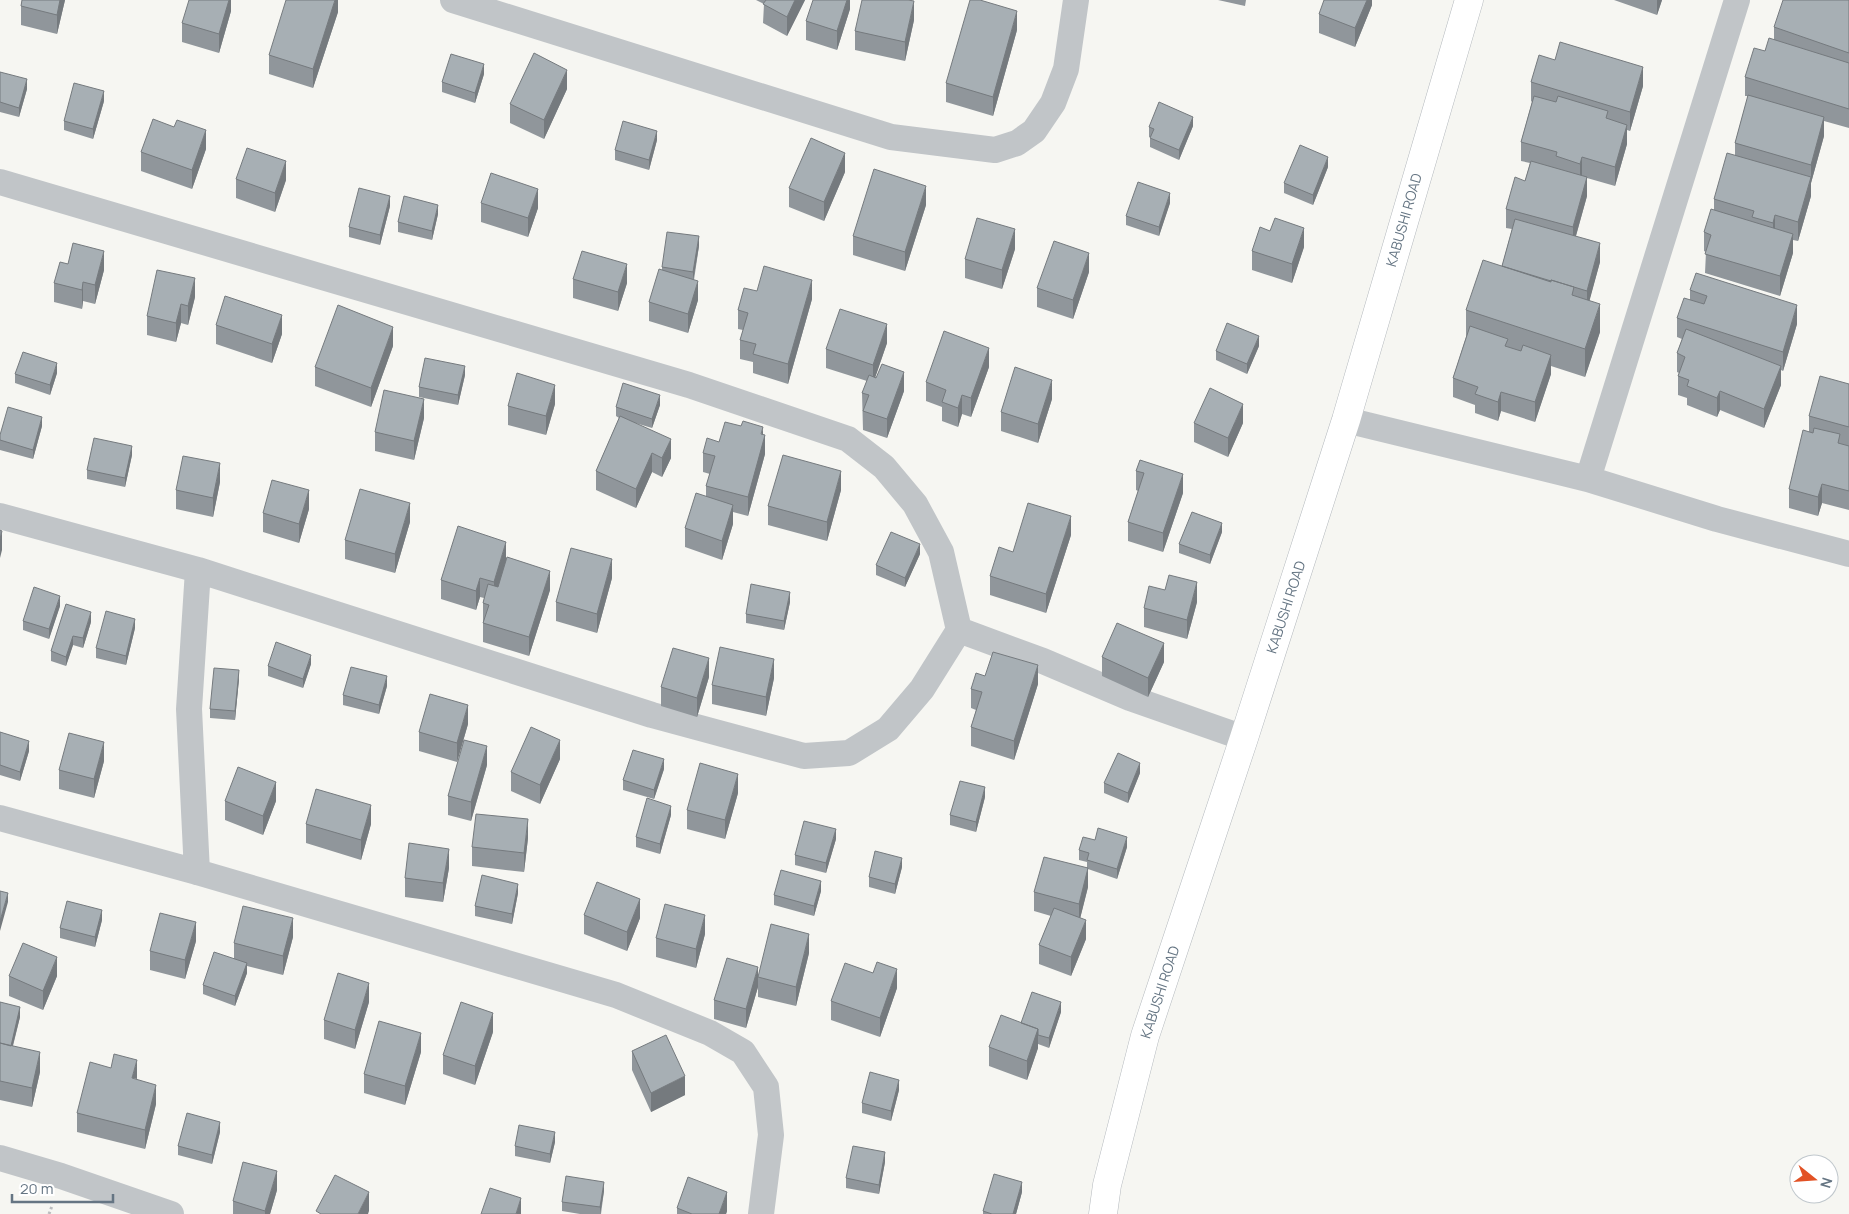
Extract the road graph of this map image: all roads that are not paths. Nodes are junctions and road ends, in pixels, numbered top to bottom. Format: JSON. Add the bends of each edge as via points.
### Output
{"nodes":[{"id":1,"x":454,"y":0,"type":"edge"},
{"id":2,"x":1076,"y":0,"type":"edge"},
{"id":3,"x":1469,"y":0,"type":"edge"},
{"id":4,"x":1737,"y":0,"type":"edge"},
{"id":5,"x":0,"y":182,"type":"edge"},
{"id":6,"x":1346,"y":420,"type":"junction"},
{"id":7,"x":1588,"y":479,"type":"junction"},
{"id":8,"x":0,"y":516,"type":"edge"},
{"id":9,"x":1849,"y":554,"type":"edge"},
{"id":10,"x":198,"y":570,"type":"junction"},
{"id":11,"x":959,"y":630,"type":"junction"},
{"id":12,"x":1244,"y":738,"type":"junction"},
{"id":13,"x":0,"y":818,"type":"edge"},
{"id":14,"x":197,"y":872,"type":"junction"},
{"id":15,"x":0,"y":1158,"type":"edge"},
{"id":16,"x":171,"y":1214,"type":"edge"},
{"id":17,"x":760,"y":1214,"type":"edge"},
{"id":18,"x":1103,"y":1214,"type":"edge"}],
"edges":[{"from":1,"to":2,"type":"street","via":[[891,137],[995,150],[1017,143],[1034,131],[1053,103],[1066,69]]},
{"from":3,"to":6,"type":"main road","name":"KABUSHI ROAD"},
{"from":4,"to":7,"type":"street"},
{"from":5,"to":11,"type":"street","via":[[689,386],[848,439],[884,467],[915,504],[941,552]]},
{"from":6,"to":7,"type":"street"},
{"from":6,"to":12,"type":"main road","name":"KABUSHI ROAD"},
{"from":7,"to":9,"type":"street","via":[[1717,519]]},
{"from":8,"to":10,"type":"street"},
{"from":10,"to":11,"type":"street","via":[[652,715],[804,756],[849,753],[888,729],[922,689]]},
{"from":10,"to":14,"type":"street","via":[[189,709]]},
{"from":11,"to":12,"type":"street","via":[[1130,698]]},
{"from":12,"to":18,"type":"main road","name":"KABUSHI ROAD","via":[[1145,1036],[1107,1185]]},
{"from":13,"to":14,"type":"street"},
{"from":14,"to":17,"type":"street","via":[[616,995],[710,1033],[743,1052],[766,1087],[771,1135]]},
{"from":15,"to":16,"type":"street"}]}
